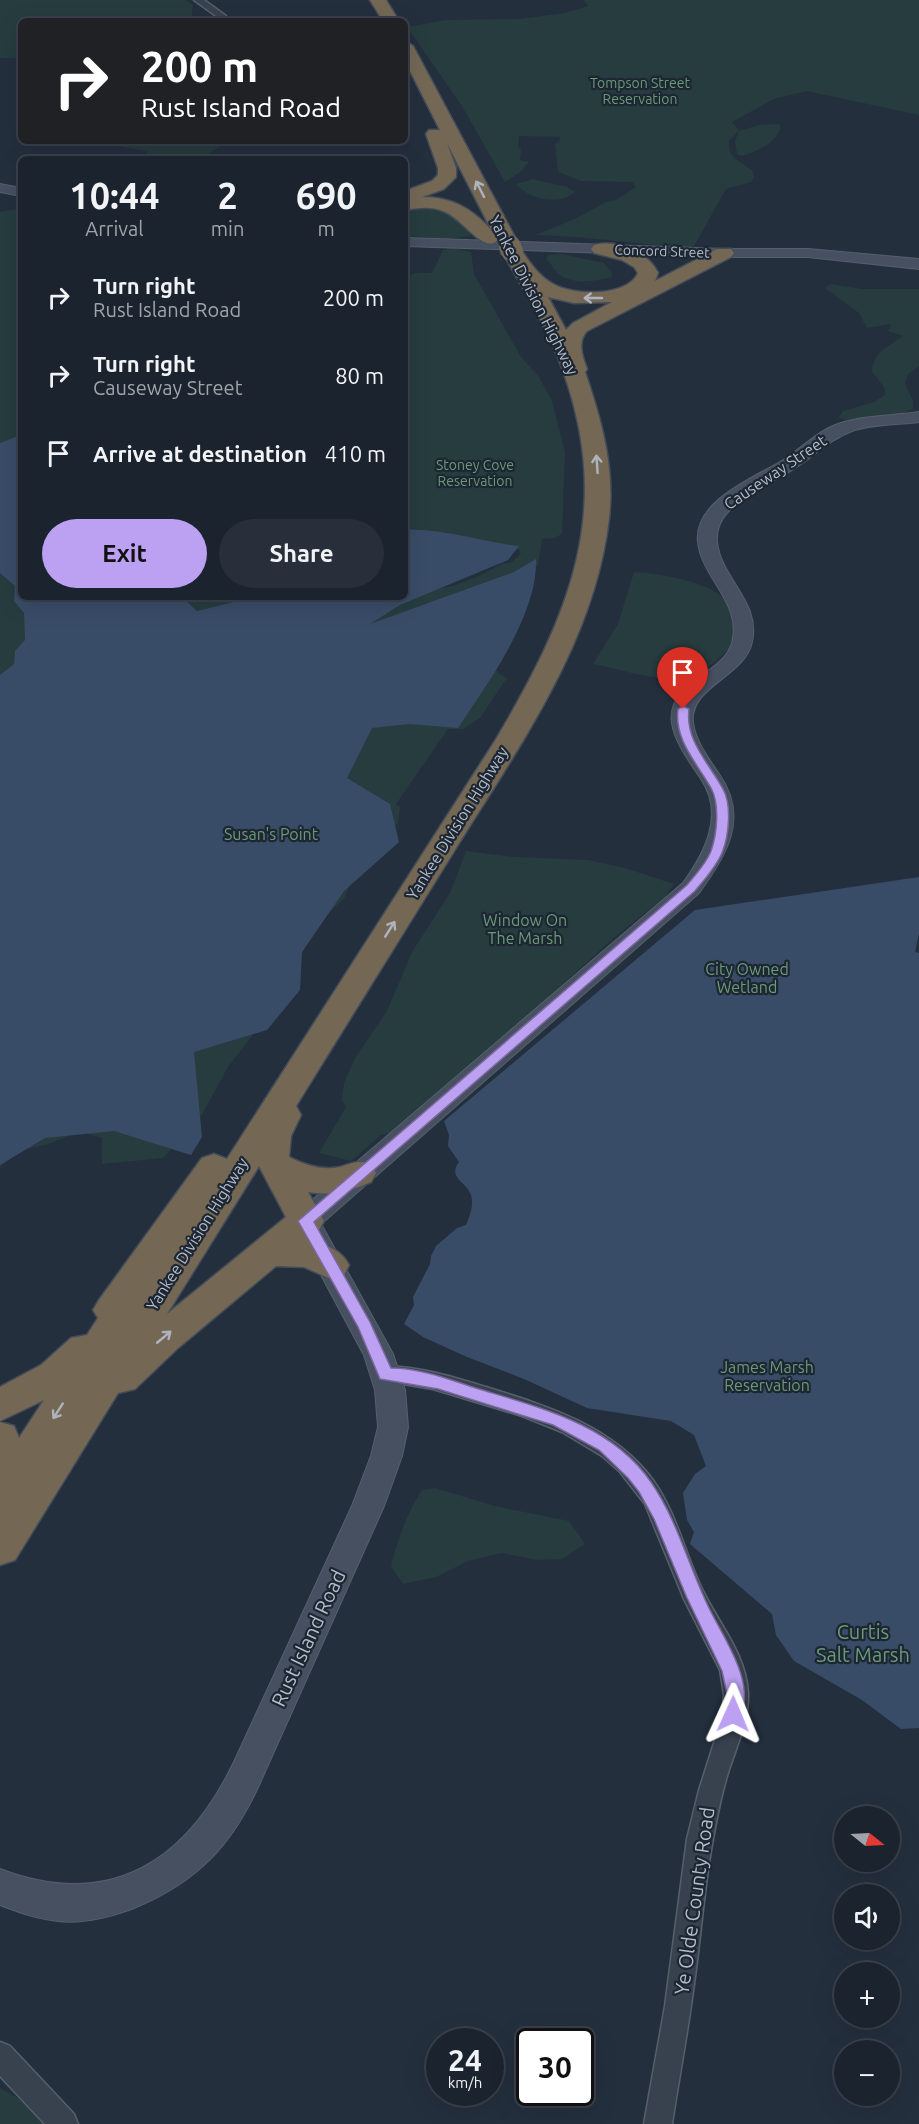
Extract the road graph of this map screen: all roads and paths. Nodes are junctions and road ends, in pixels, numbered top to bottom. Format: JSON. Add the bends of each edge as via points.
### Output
{"nodes":[{"id":1,"x":198,"y":0,"type":"edge"},
{"id":2,"x":365,"y":0,"type":"edge"},
{"id":3,"x":378,"y":0,"type":"edge"},
{"id":4,"x":222,"y":16,"type":"dead end"},
{"id":5,"x":375,"y":18,"type":"edge"},
{"id":6,"x":389,"y":18,"type":"edge"},
{"id":7,"x":408,"y":52,"type":"edge"},
{"id":8,"x":408,"y":80,"type":"edge"},
{"id":9,"x":432,"y":127,"type":"junction"},
{"id":10,"x":0,"y":188,"type":"edge"},
{"id":11,"x":18,"y":191,"type":"edge"},
{"id":12,"x":408,"y":197,"type":"edge"},
{"id":13,"x":408,"y":204,"type":"edge"},
{"id":14,"x":408,"y":242,"type":"edge"},
{"id":15,"x":499,"y":245,"type":"junction"},
{"id":16,"x":601,"y":249,"type":"junction"},
{"id":17,"x":658,"y":251,"type":"junction"},
{"id":18,"x":724,"y":253,"type":"junction"},
{"id":19,"x":919,"y":259,"type":"edge"},
{"id":20,"x":893,"y":261,"type":"junction"},
{"id":21,"x":919,"y":264,"type":"edge"},
{"id":22,"x":656,"y":277,"type":"junction"},
{"id":23,"x":586,"y":402,"type":"junction"},
{"id":24,"x":919,"y":417,"type":"edge"},
{"id":25,"x":358,"y":979,"type":"junction"},
{"id":26,"x":277,"y":1166,"type":"junction"},
{"id":27,"x":214,"y":1167,"type":"junction"},
{"id":28,"x":359,"y":1173,"type":"junction"},
{"id":29,"x":306,"y":1221,"type":"junction"},
{"id":30,"x":263,"y":1255,"type":"junction"},
{"id":31,"x":331,"y":1265,"type":"junction"},
{"id":32,"x":386,"y":1374,"type":"junction"},
{"id":33,"x":0,"y":1405,"type":"edge"},
{"id":34,"x":0,"y":1438,"type":"edge"},
{"id":35,"x":0,"y":1478,"type":"edge"},
{"id":36,"x":0,"y":1501,"type":"edge"},
{"id":37,"x":0,"y":1548,"type":"edge"},
{"id":38,"x":0,"y":1887,"type":"edge"},
{"id":39,"x":0,"y":2056,"type":"edge"},
{"id":40,"x":64,"y":2124,"type":"edge"},
{"id":41,"x":658,"y":2124,"type":"edge"}],
"edges":[{"from":1,"to":4,"type":"street"},
{"from":2,"to":5,"type":"highway"},
{"from":3,"to":6,"type":"highway"},
{"from":15,"to":7,"type":"highway","name":"Yankee Division Highway","one_way":true},
{"from":8,"to":9,"type":"highway","name":"Yankee Division Highway"},
{"from":9,"to":12,"type":"highway","via":[[447,177],[438,185]]},
{"from":9,"to":15,"type":"highway","name":"Yankee Division Highway"},
{"from":10,"to":11,"type":"street"},
{"from":13,"to":15,"type":"highway","via":[[456,207]]},
{"from":14,"to":16,"type":"street","name":"Concord Street"},
{"from":22,"to":15,"type":"highway","one_way":true,"via":[[628,293],[602,298],[555,293],[541,286]]},
{"from":15,"to":23,"type":"highway","name":"Yankee Division Highway","via":[[566,352]]},
{"from":15,"to":27,"type":"highway","name":"Yankee Division Highway","via":[[553,364],[574,427],[578,503],[574,542],[558,601],[536,654],[506,707]]},
{"from":16,"to":17,"type":"street","name":"Concord Street"},
{"from":16,"to":22,"type":"highway","via":[[631,257]]},
{"from":17,"to":18,"type":"street","name":"Concord Street"},
{"from":17,"to":22,"type":"highway","via":[[668,254],[672,264],[669,277]]},
{"from":18,"to":20,"type":"street","name":"Concord Street","via":[[808,253]]},
{"from":18,"to":22,"type":"highway"},
{"from":19,"to":20,"type":"street"},
{"from":20,"to":21,"type":"street","name":"Concord Street"},
{"from":22,"to":23,"type":"highway","via":[[573,335],[570,350]]},
{"from":25,"to":23,"type":"highway","name":"Yankee Division Highway","one_way":true,"via":[[520,723],[568,633],[588,573],[597,523],[598,468]]},
{"from":24,"to":28,"type":"street","name":"Causeway Street","via":[[838,430],[728,501],[713,518],[706,533],[712,561],[746,621],[742,647],[736,657],[702,685],[683,709],[682,720],[696,757],[718,790],[722,823],[717,851],[691,888]]},
{"from":25,"to":26,"type":"highway","via":[[274,1136],[272,1150]]},
{"from":25,"to":37,"type":"highway","name":"Yankee Division Highway"},
{"from":26,"to":28,"type":"highway","via":[[323,1182],[340,1181]]},
{"from":26,"to":29,"type":"highway"},
{"from":27,"to":33,"type":"highway","via":[[85,1348],[55,1377]]},
{"from":27,"to":36,"type":"highway","name":"Yankee Division Highway","one_way":true},
{"from":28,"to":29,"type":"street","name":"Causeway Street"},
{"from":29,"to":30,"type":"highway"},
{"from":29,"to":31,"type":"street","name":"Rust Island Road"},
{"from":30,"to":31,"type":"highway","via":[[300,1251],[314,1254]]},
{"from":37,"to":30,"type":"highway","one_way":true,"via":[[125,1373]]},
{"from":31,"to":32,"type":"street","name":"Rust Island Road"},
{"from":32,"to":38,"type":"street","name":"Rust Island Road","via":[[393,1427],[380,1477],[218,1825],[180,1866],[146,1887],[110,1898],[91,1903],[54,1903],[29,1899]]},
{"from":32,"to":41,"type":"street","name":"Ye Olde County Road","via":[[438,1382],[558,1419],[588,1434],[619,1458],[645,1487],[662,1517],[695,1598],[731,1670],[736,1694],[733,1714],[694,1870],[679,2005]]},
{"from":34,"to":35,"type":"highway","via":[[5,1457]]},
{"from":39,"to":40,"type":"street"}]}
